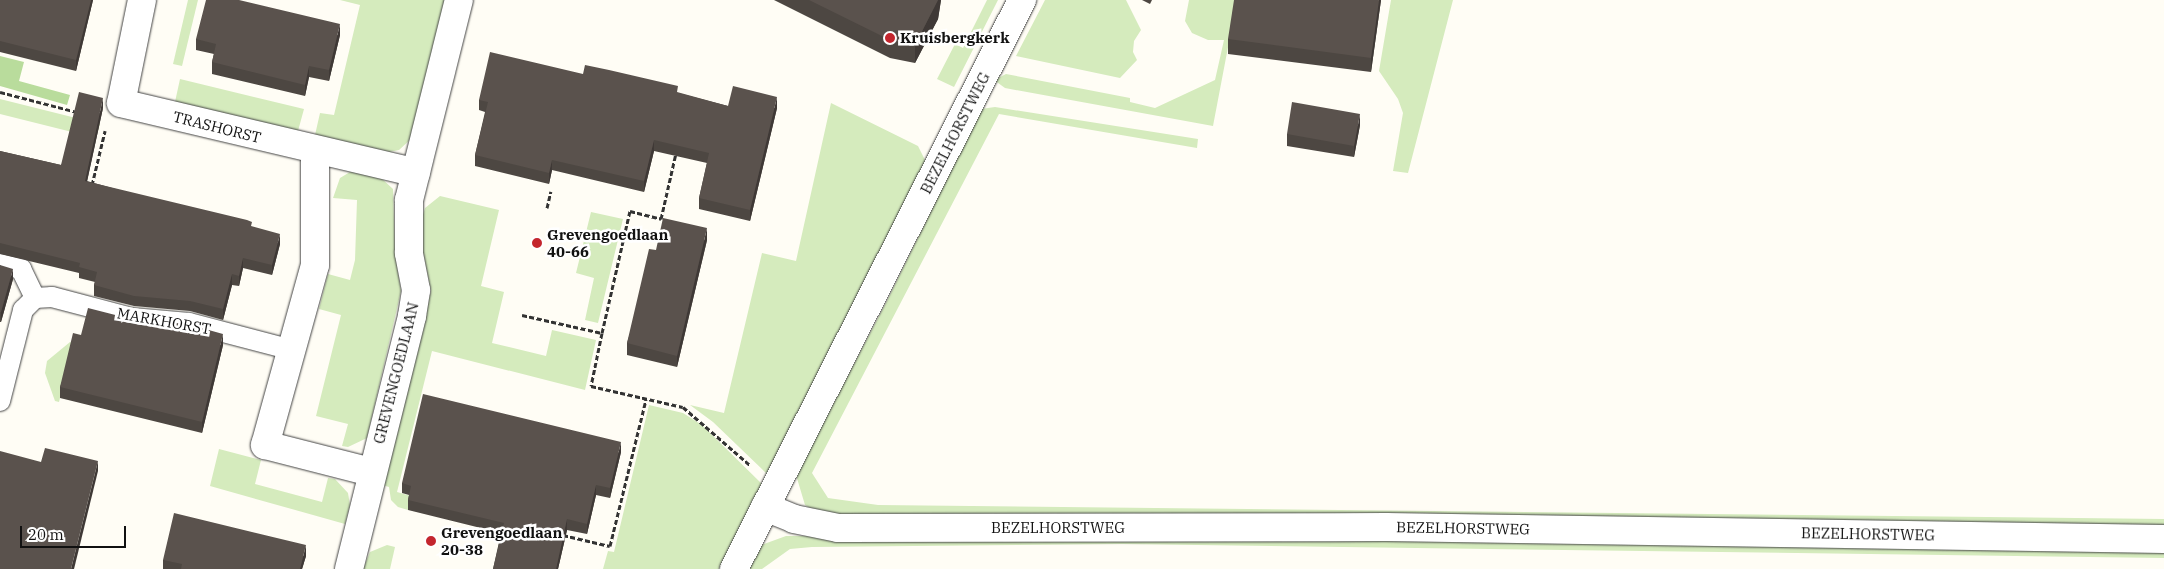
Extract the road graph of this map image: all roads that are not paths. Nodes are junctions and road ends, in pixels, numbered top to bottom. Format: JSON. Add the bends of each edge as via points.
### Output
{"nodes":[{"id":1,"x":142,"y":0,"type":"edge"},
{"id":2,"x":459,"y":0,"type":"edge"},
{"id":3,"x":1022,"y":0,"type":"edge"},
{"id":4,"x":315,"y":151,"type":"junction"},
{"id":5,"x":416,"y":173,"type":"junction"},
{"id":6,"x":0,"y":264,"type":"edge"},
{"id":7,"x":36,"y":298,"type":"junction"},
{"id":8,"x":292,"y":350,"type":"junction"},
{"id":9,"x":0,"y":401,"type":"edge"},
{"id":10,"x":371,"y":472,"type":"junction"},
{"id":11,"x":770,"y":497,"type":"junction"},
{"id":12,"x":2164,"y":538,"type":"edge"},
{"id":13,"x":349,"y":569,"type":"edge"},
{"id":14,"x":734,"y":569,"type":"edge"}],
"edges":[{"from":1,"to":4,"type":"street","name":"TRASHORST","via":[[121,103]]},
{"from":2,"to":5,"type":"street","name":"GREVENGOEDLAAN"},
{"from":3,"to":11,"type":"street","name":"BEZELHORSTWEG"},
{"from":4,"to":5,"type":"street","name":"TRASHORST"},
{"from":4,"to":8,"type":"street","via":[[315,265]]},
{"from":5,"to":10,"type":"street","name":"GREVENGOEDLAAN","via":[[409,200],[408,224],[416,290]]},
{"from":6,"to":7,"type":"lane","via":[[21,270]]},
{"from":7,"to":8,"type":"lane","name":"MARKHORST","via":[[52,297],[132,318],[190,323]]},
{"from":7,"to":9,"type":"lane","via":[[23,310]]},
{"from":8,"to":10,"type":"street","via":[[265,445]]},
{"from":10,"to":13,"type":"street","name":"GREVENGOEDLAAN"},
{"from":11,"to":12,"type":"street","name":"BEZELHORSTWEG","via":[[794,519],[838,528],[1386,527]]},
{"from":11,"to":14,"type":"street","name":"BEZELHORSTWEG"}]}
